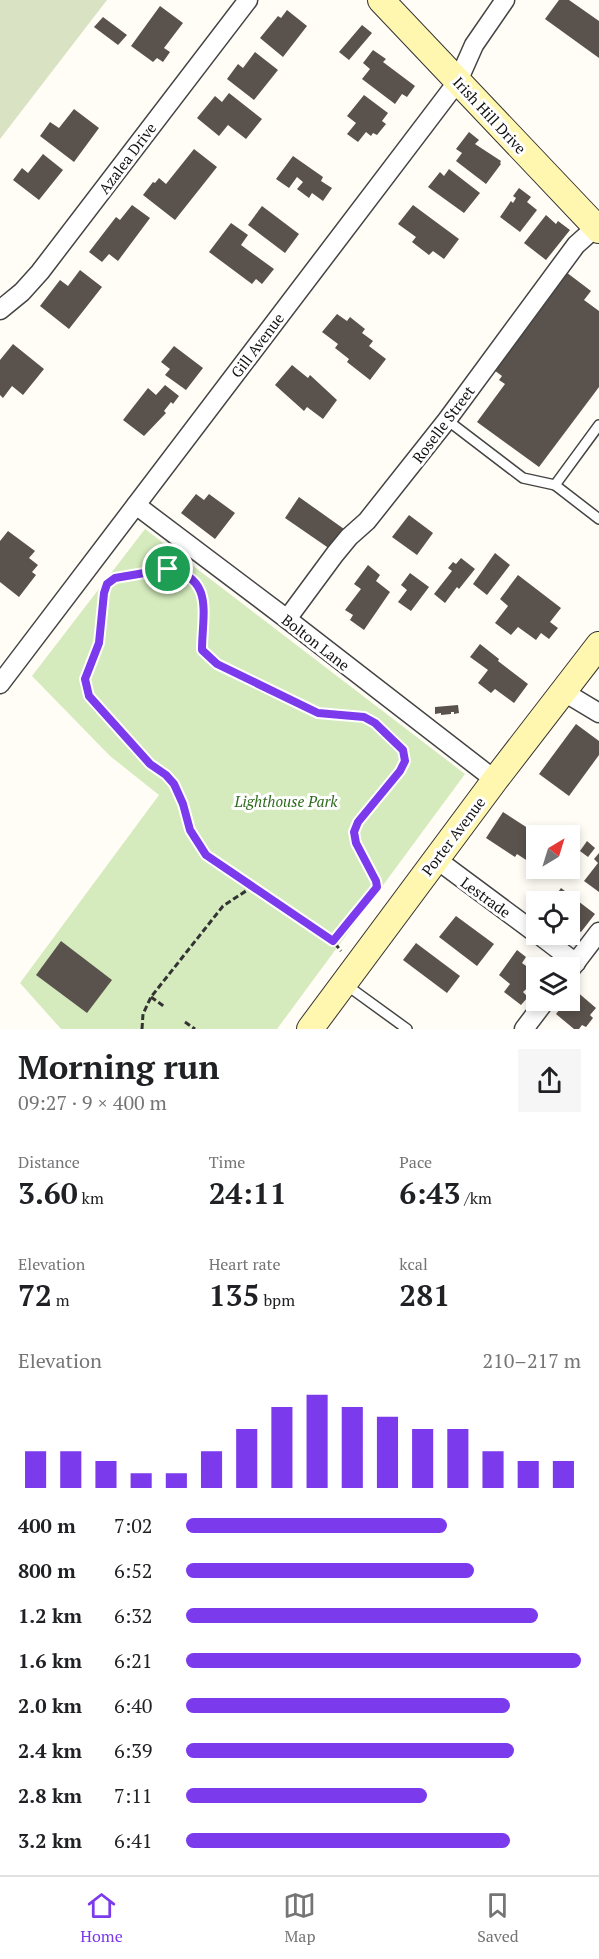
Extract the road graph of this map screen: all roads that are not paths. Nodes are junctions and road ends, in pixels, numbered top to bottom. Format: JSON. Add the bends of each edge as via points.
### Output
{"nodes":[{"id":1,"x":248,"y":0,"type":"edge"},
{"id":2,"x":381,"y":0,"type":"edge"},
{"id":3,"x":505,"y":0,"type":"edge"},
{"id":4,"x":458,"y":81,"type":"junction"},
{"id":5,"x":597,"y":228,"type":"edge"},
{"id":6,"x":0,"y":310,"type":"edge"},
{"id":7,"x":447,"y":420,"type":"junction"},
{"id":8,"x":599,"y":424,"type":"edge"},
{"id":9,"x":555,"y":485,"type":"junction"},
{"id":10,"x":136,"y":505,"type":"junction"},
{"id":11,"x":599,"y":519,"type":"edge"},
{"id":12,"x":287,"y":619,"type":"junction"},
{"id":13,"x":599,"y":645,"type":"edge"},
{"id":14,"x":0,"y":684,"type":"edge"},
{"id":15,"x":564,"y":692,"type":"junction"},
{"id":16,"x":599,"y":713,"type":"edge"},
{"id":17,"x":495,"y":780,"type":"junction"},
{"id":18,"x":436,"y":859,"type":"junction"},
{"id":19,"x":526,"y":926,"type":"edge"},
{"id":20,"x":599,"y":932,"type":"edge"},
{"id":21,"x":549,"y":945,"type":"edge"},
{"id":22,"x":563,"y":957,"type":"edge"},
{"id":23,"x":580,"y":957,"type":"edge"},
{"id":24,"x":344,"y":982,"type":"junction"},
{"id":25,"x":538,"y":1011,"type":"edge"},
{"id":26,"x":310,"y":1029,"type":"edge"},
{"id":27,"x":407,"y":1029,"type":"edge"},
{"id":28,"x":524,"y":1029,"type":"edge"}],
"edges":[{"from":1,"to":6,"type":"street","name":"Azalea Drive","via":[[40,272]]},
{"from":2,"to":4,"type":"main road","name":"Irish Hill Drive"},
{"from":3,"to":4,"type":"street","name":"Gill Avenue","via":[[474,45]]},
{"from":4,"to":5,"type":"main road","name":"Irish Hill Drive"},
{"from":4,"to":10,"type":"street","name":"Gill Avenue"},
{"from":5,"to":7,"type":"street","name":"Roselle Street","via":[[576,245]]},
{"from":7,"to":9,"type":"lane","via":[[523,478]]},
{"from":7,"to":12,"type":"street","name":"Roselle Street","via":[[367,521],[335,554]]},
{"from":8,"to":9,"type":"lane"},
{"from":9,"to":11,"type":"lane"},
{"from":10,"to":12,"type":"street","name":"Bolton Lane"},
{"from":10,"to":14,"type":"street","name":"Gill Avenue"},
{"from":12,"to":17,"type":"street","name":"Bolton Lane"},
{"from":13,"to":15,"type":"main road","name":"Porter Avenue"},
{"from":15,"to":16,"type":"street"},
{"from":15,"to":17,"type":"main road","name":"Porter Avenue"},
{"from":17,"to":18,"type":"main road","name":"Porter Avenue"},
{"from":18,"to":19,"type":"street","name":"Lestrade"},
{"from":18,"to":24,"type":"main road","name":"Porter Avenue"},
{"from":20,"to":23,"type":"street"},
{"from":21,"to":22,"type":"street","name":"Lestrade"},
{"from":24,"to":26,"type":"main road","name":"Porter Avenue"},
{"from":24,"to":27,"type":"lane"},
{"from":25,"to":28,"type":"street"}]}
